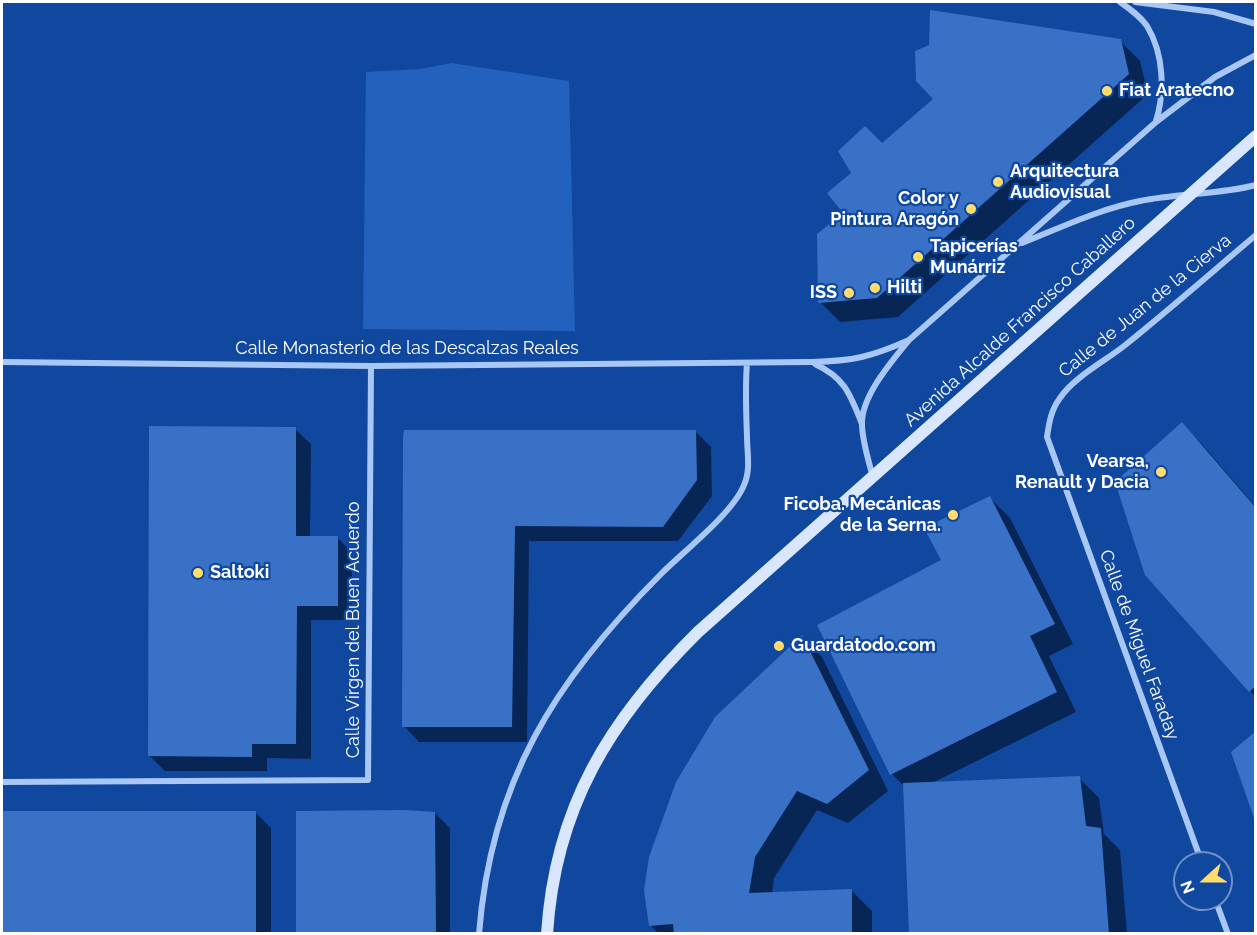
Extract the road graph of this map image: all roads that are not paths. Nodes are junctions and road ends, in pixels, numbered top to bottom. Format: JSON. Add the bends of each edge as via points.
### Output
{"nodes":[{"id":1,"x":1120,"y":2,"type":"edge"},
{"id":2,"x":1135,"y":2,"type":"edge"},
{"id":3,"x":1256,"y":24,"type":"edge"},
{"id":4,"x":1256,"y":55,"type":"edge"},
{"id":5,"x":1156,"y":122,"type":"junction"},
{"id":6,"x":1256,"y":136,"type":"edge"},
{"id":7,"x":1256,"y":185,"type":"edge"},
{"id":8,"x":1192,"y":194,"type":"junction"},
{"id":9,"x":1256,"y":235,"type":"edge"},
{"id":10,"x":1016,"y":246,"type":"junction"},
{"id":11,"x":909,"y":340,"type":"junction"},
{"id":12,"x":2,"y":362,"type":"edge"},
{"id":13,"x":812,"y":362,"type":"junction"},
{"id":14,"x":747,"y":363,"type":"junction"},
{"id":15,"x":370,"y":366,"type":"junction"},
{"id":16,"x":862,"y":424,"type":"junction"},
{"id":17,"x":1047,"y":437,"type":"joint"},
{"id":18,"x":873,"y":477,"type":"junction"},
{"id":19,"x":2,"y":782,"type":"edge"},
{"id":20,"x":1198,"y":851,"type":"edge"},
{"id":21,"x":1220,"y":911,"type":"edge"},
{"id":22,"x":479,"y":933,"type":"edge"},
{"id":23,"x":547,"y":933,"type":"edge"},
{"id":24,"x":1228,"y":933,"type":"edge"}],
"edges":[{"from":1,"to":5,"type":"street","via":[[1137,14],[1153,39],[1162,83]]},
{"from":2,"to":3,"type":"street","via":[[1214,12]]},
{"from":4,"to":5,"type":"street","name":"Avenida Alcalde Francisco Caballero","via":[[1215,77]]},
{"from":5,"to":10,"type":"street","name":"Avenida Alcalde Francisco Caballero"},
{"from":6,"to":8,"type":"main road","name":"Avenida Alcalde Francisco Caballero"},
{"from":7,"to":8,"type":"street"},
{"from":8,"to":10,"type":"street","name":"Avenida Alcalde Francisco Caballero","via":[[1125,204]]},
{"from":8,"to":18,"type":"main road","name":"Avenida Alcalde Francisco Caballero"},
{"from":9,"to":17,"type":"street","name":"Calle de Juan de la Cierva","via":[[1071,386],[1054,408]]},
{"from":10,"to":11,"type":"street","name":"Avenida Alcalde Francisco Caballero"},
{"from":11,"to":13,"type":"street","name":"Calle Monasterio de las Descalzas Reales","via":[[860,359]]},
{"from":11,"to":16,"type":"street","name":"Avenida Alcalde Francisco Caballero","via":[[878,381]]},
{"from":12,"to":15,"type":"street","name":"Calle Monasterio de las Descalzas Reales"},
{"from":13,"to":14,"type":"street","name":"Calle Monasterio de las Descalzas Reales"},
{"from":13,"to":16,"type":"street","via":[[843,383]]},
{"from":14,"to":15,"type":"street","name":"Calle Monasterio de las Descalzas Reales"},
{"from":14,"to":22,"type":"street","via":[[745,484],[725,513],[604,636],[546,716],[523,758],[503,811],[482,898]]},
{"from":15,"to":19,"type":"street","name":"Calle Virgen del Buen Acuerdo","via":[[368,780]]},
{"from":16,"to":18,"type":"street","name":"Avenida Alcalde Francisco Caballero"},
{"from":17,"to":20,"type":"street","name":"Calle de Miguel Faraday"},
{"from":18,"to":23,"type":"main road","name":"Avenida Alcalde Francisco Caballero","via":[[698,632],[628,710],[607,740],[572,812],[554,876]]},
{"from":21,"to":24,"type":"street"}]}
